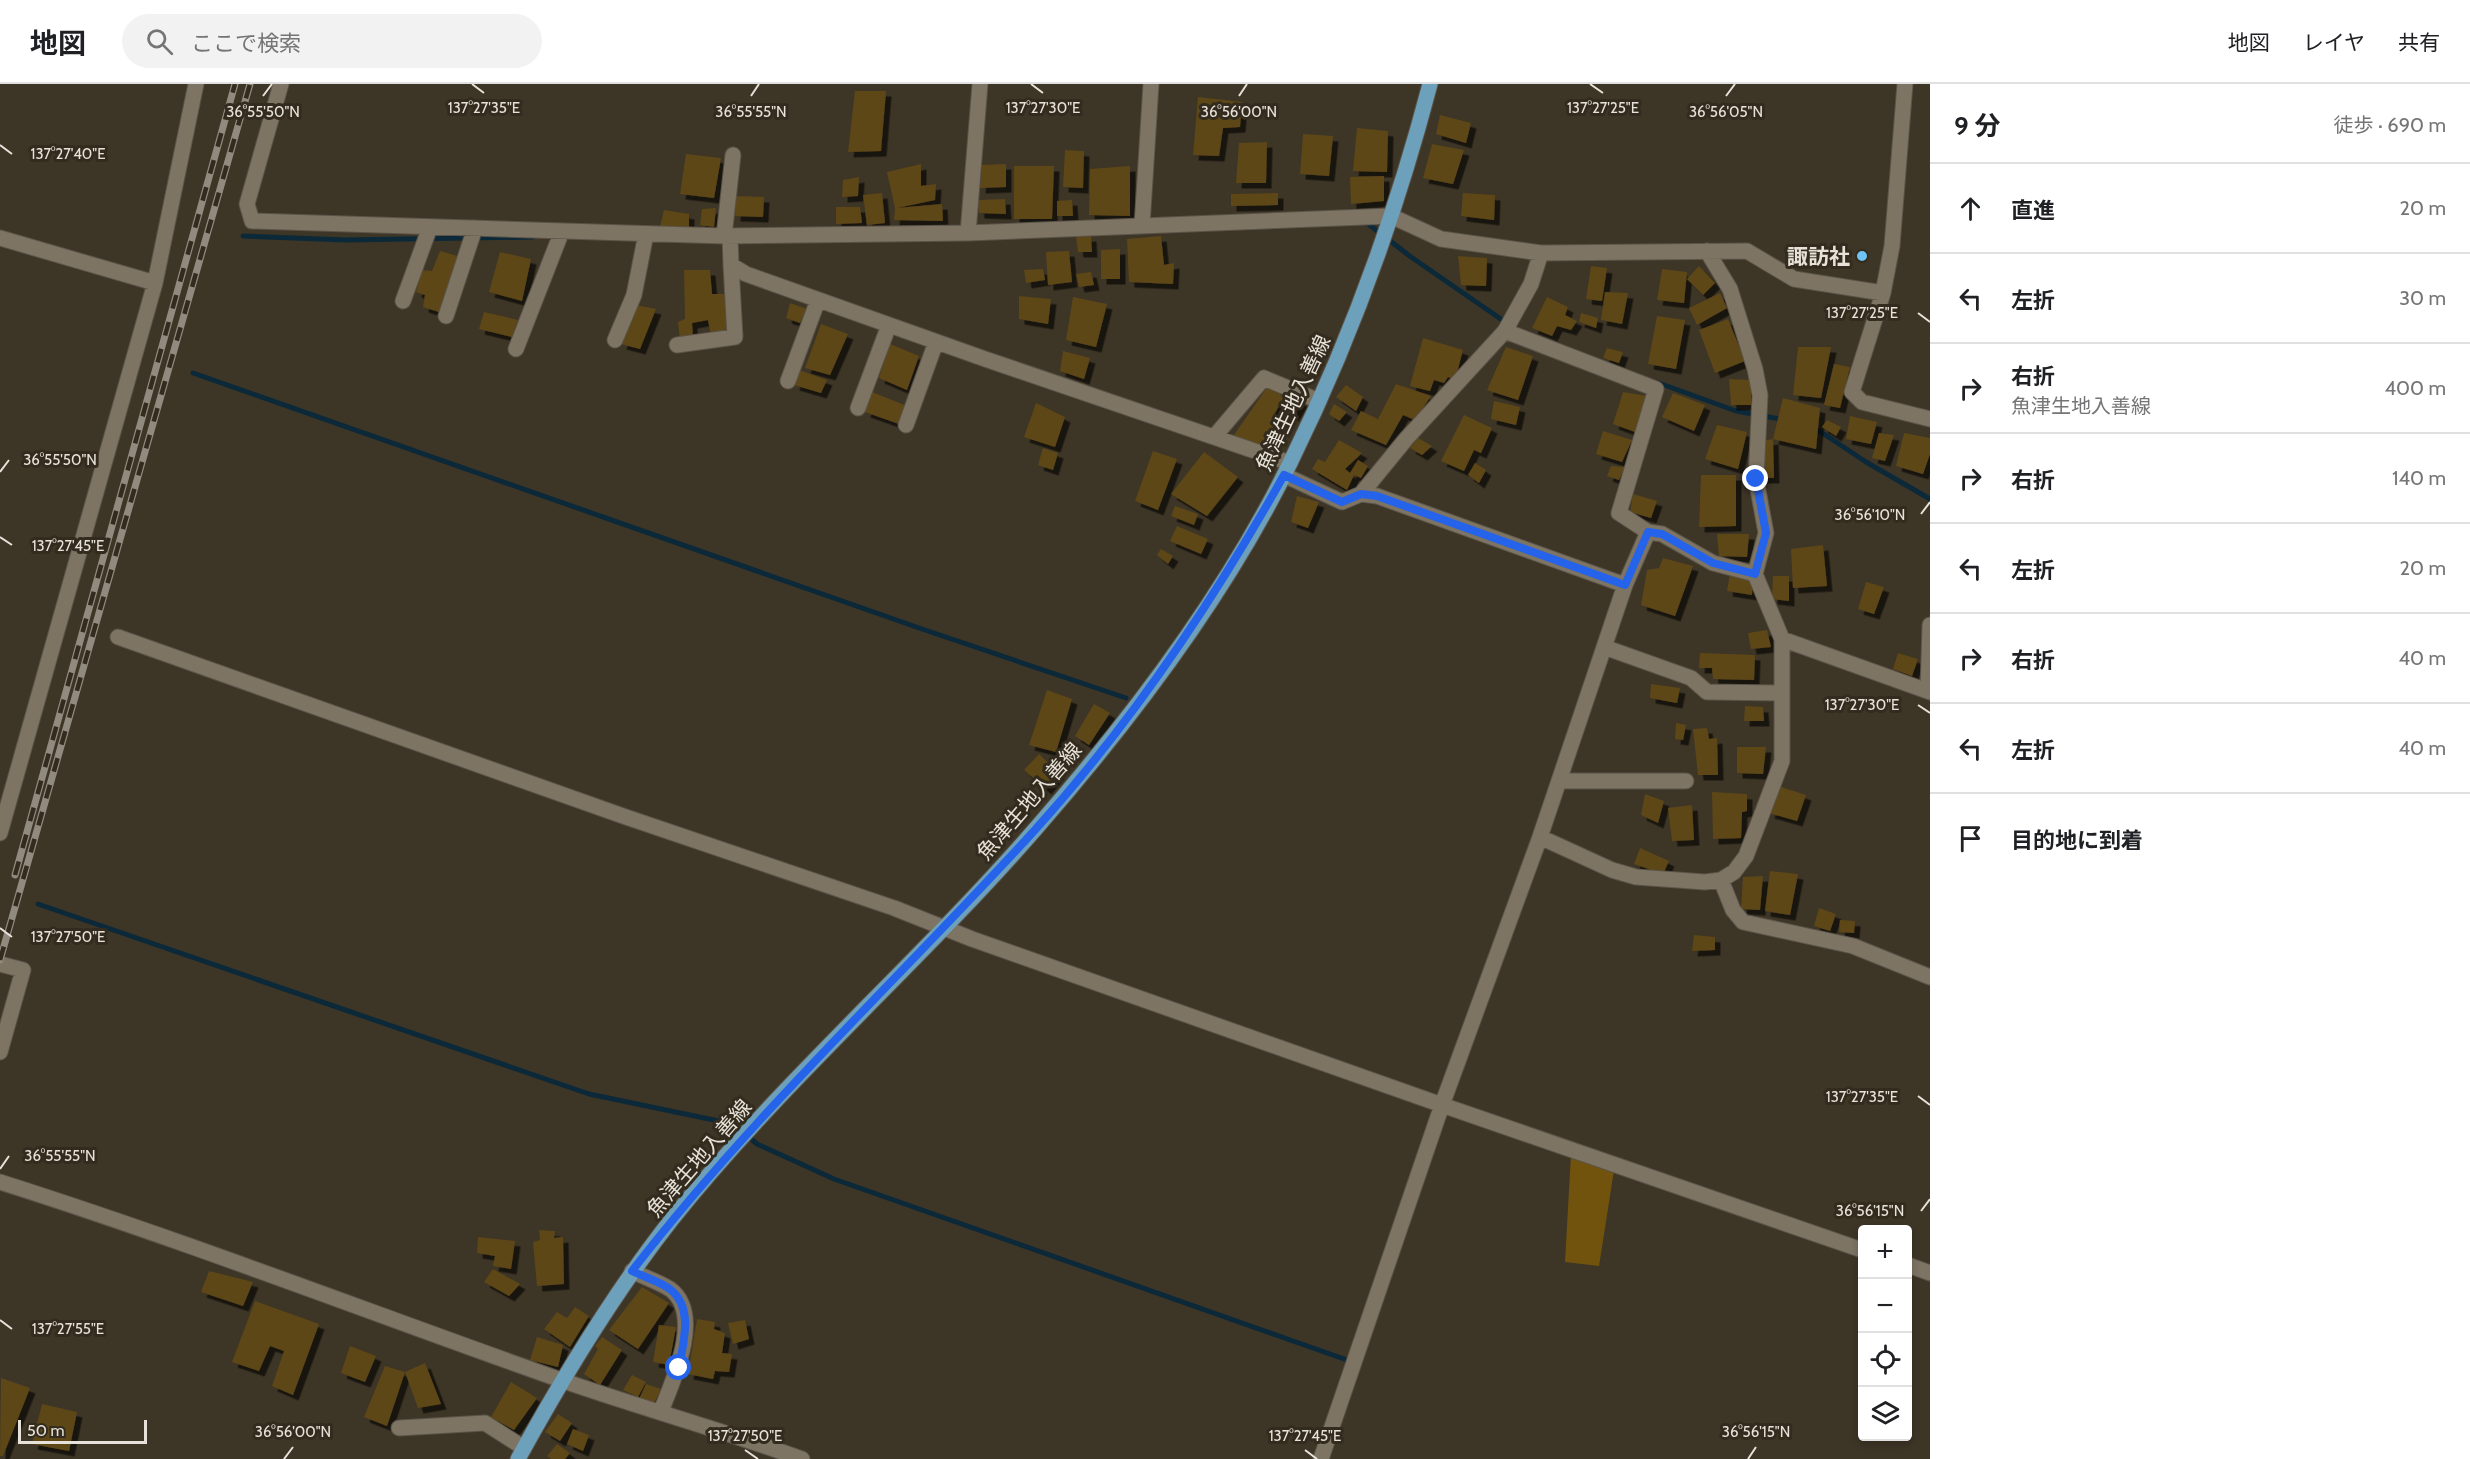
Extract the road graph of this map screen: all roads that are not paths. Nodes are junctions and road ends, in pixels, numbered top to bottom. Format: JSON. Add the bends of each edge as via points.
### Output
{"nodes":[{"id":1,"x":196,"y":84,"type":"edge"},
{"id":2,"x":281,"y":84,"type":"edge"},
{"id":3,"x":980,"y":84,"type":"edge"},
{"id":4,"x":1150,"y":84,"type":"edge"},
{"id":5,"x":1430,"y":84,"type":"edge"},
{"id":6,"x":1905,"y":84,"type":"edge"},
{"id":7,"x":733,"y":155,"type":"dead end"},
{"id":8,"x":1391,"y":216,"type":"junction"},
{"id":9,"x":1142,"y":226,"type":"junction"},
{"id":10,"x":430,"y":227,"type":"junction"},
{"id":11,"x":475,"y":228,"type":"junction"},
{"id":12,"x":562,"y":231,"type":"junction"},
{"id":13,"x":968,"y":233,"type":"junction"},
{"id":14,"x":646,"y":234,"type":"junction"},
{"id":15,"x":727,"y":236,"type":"junction"},
{"id":16,"x":0,"y":238,"type":"edge"},
{"id":17,"x":1707,"y":251,"type":"junction"},
{"id":18,"x":1541,"y":253,"type":"junction"},
{"id":19,"x":731,"y":265,"type":"junction"},
{"id":20,"x":156,"y":283,"type":"junction"},
{"id":21,"x":1883,"y":293,"type":"junction"},
{"id":22,"x":818,"y":300,"type":"junction"},
{"id":23,"x":403,"y":302,"type":"dead end"},
{"id":24,"x":446,"y":316,"type":"dead end"},
{"id":25,"x":889,"y":325,"type":"junction"},
{"id":26,"x":1505,"y":332,"type":"junction"},
{"id":27,"x":615,"y":340,"type":"dead end"},
{"id":28,"x":936,"y":342,"type":"junction"},
{"id":29,"x":677,"y":345,"type":"dead end"},
{"id":30,"x":516,"y":349,"type":"dead end"},
{"id":31,"x":788,"y":381,"type":"dead end"},
{"id":32,"x":1319,"y":401,"type":"junction"},
{"id":33,"x":858,"y":408,"type":"dead end"},
{"id":34,"x":1930,"y":419,"type":"edge"},
{"id":35,"x":906,"y":425,"type":"dead end"},
{"id":36,"x":1214,"y":437,"type":"junction"},
{"id":37,"x":1287,"y":469,"type":"junction"},
{"id":38,"x":1361,"y":494,"type":"junction"},
{"id":39,"x":1648,"y":532,"type":"junction"},
{"id":40,"x":1755,"y":574,"type":"junction"},
{"id":41,"x":1625,"y":585,"type":"junction"},
{"id":42,"x":1930,"y":625,"type":"edge"},
{"id":43,"x":118,"y":637,"type":"dead end"},
{"id":44,"x":1782,"y":639,"type":"junction"},
{"id":45,"x":1604,"y":647,"type":"junction"},
{"id":46,"x":1929,"y":691,"type":"edge"},
{"id":47,"x":1782,"y":693,"type":"junction"},
{"id":48,"x":1559,"y":781,"type":"junction"},
{"id":49,"x":1686,"y":781,"type":"dead end"},
{"id":50,"x":0,"y":833,"type":"edge"},
{"id":51,"x":1540,"y":837,"type":"junction"},
{"id":52,"x":1721,"y":880,"type":"junction"},
{"id":53,"x":944,"y":927,"type":"junction"},
{"id":54,"x":0,"y":964,"type":"edge"},
{"id":55,"x":1930,"y":978,"type":"edge"},
{"id":56,"x":0,"y":1052,"type":"edge"},
{"id":57,"x":1442,"y":1105,"type":"junction"},
{"id":58,"x":0,"y":1182,"type":"edge"},
{"id":59,"x":1858,"y":1248,"type":"edge"},
{"id":60,"x":1912,"y":1266,"type":"edge"},
{"id":61,"x":632,"y":1271,"type":"junction"},
{"id":62,"x":1930,"y":1273,"type":"edge"},
{"id":63,"x":562,"y":1380,"type":"junction"},
{"id":64,"x":661,"y":1411,"type":"junction"},
{"id":65,"x":399,"y":1428,"type":"dead end"},
{"id":66,"x":521,"y":1453,"type":"edge"},
{"id":67,"x":802,"y":1459,"type":"edge"},
{"id":68,"x":1321,"y":1459,"type":"edge"}],
"edges":[{"from":1,"to":20,"type":"street"},
{"from":2,"to":10,"type":"street","via":[[247,204],[252,221]]},
{"from":3,"to":13,"type":"street"},
{"from":4,"to":9,"type":"street"},
{"from":5,"to":8,"type":"main road","name":"魚津生地入善線"},
{"from":6,"to":21,"type":"street","via":[[1892,246]]},
{"from":7,"to":15,"type":"street"},
{"from":8,"to":9,"type":"street"},
{"from":8,"to":18,"type":"street","via":[[1441,239]]},
{"from":8,"to":32,"type":"main road","name":"魚津生地入善線","via":[[1360,304]]},
{"from":9,"to":13,"type":"street"},
{"from":10,"to":11,"type":"street"},
{"from":10,"to":23,"type":"street"},
{"from":11,"to":12,"type":"street"},
{"from":11,"to":24,"type":"street"},
{"from":12,"to":14,"type":"street"},
{"from":12,"to":30,"type":"street"},
{"from":13,"to":15,"type":"street"},
{"from":14,"to":15,"type":"street"},
{"from":14,"to":27,"type":"street","via":[[634,295]]},
{"from":15,"to":19,"type":"street"},
{"from":16,"to":20,"type":"street"},
{"from":17,"to":18,"type":"street"},
{"from":17,"to":21,"type":"street","via":[[1747,251],[1794,279]]},
{"from":17,"to":40,"type":"street","via":[[1730,289],[1760,395],[1756,479],[1766,533]]},
{"from":18,"to":26,"type":"street","via":[[1531,284]]},
{"from":19,"to":22,"type":"street"},
{"from":19,"to":29,"type":"street","via":[[735,337]]},
{"from":20,"to":50,"type":"street"},
{"from":21,"to":34,"type":"street","via":[[1852,392],[1862,402]]},
{"from":22,"to":25,"type":"street"},
{"from":22,"to":31,"type":"street"},
{"from":25,"to":28,"type":"street"},
{"from":25,"to":33,"type":"street"},
{"from":26,"to":38,"type":"street"},
{"from":26,"to":39,"type":"street","via":[[1656,389],[1619,513]]},
{"from":28,"to":35,"type":"street"},
{"from":28,"to":36,"type":"street"},
{"from":32,"to":36,"type":"street","via":[[1264,378]]},
{"from":32,"to":37,"type":"main road","name":"魚津生地入善線"},
{"from":36,"to":37,"type":"street"},
{"from":37,"to":38,"type":"street","via":[[1342,502]]},
{"from":37,"to":53,"type":"main road","name":"魚津生地入善線","via":[[1226,575],[1140,702],[1035,830]]},
{"from":38,"to":41,"type":"street","via":[[1377,496]]},
{"from":39,"to":40,"type":"street","via":[[1662,534],[1713,563]]},
{"from":39,"to":41,"type":"street"},
{"from":40,"to":44,"type":"street"},
{"from":41,"to":45,"type":"street"},
{"from":42,"to":46,"type":"street"},
{"from":43,"to":53,"type":"street"},
{"from":44,"to":46,"type":"street"},
{"from":44,"to":47,"type":"street"},
{"from":45,"to":47,"type":"street","via":[[1691,678],[1707,692]]},
{"from":45,"to":48,"type":"street"},
{"from":47,"to":52,"type":"street","via":[[1782,761],[1746,856],[1734,872]]},
{"from":48,"to":49,"type":"street"},
{"from":48,"to":51,"type":"street"},
{"from":51,"to":52,"type":"street","via":[[1636,877]]},
{"from":51,"to":57,"type":"street"},
{"from":52,"to":55,"type":"street","via":[[1733,910],[1743,922],[1853,946]]},
{"from":53,"to":57,"type":"street"},
{"from":53,"to":61,"type":"main road","name":"魚津生地入善線","via":[[746,1133]]},
{"from":54,"to":56,"type":"street","via":[[23,970]]},
{"from":57,"to":59,"type":"street"},
{"from":57,"to":68,"type":"street"},
{"from":58,"to":63,"type":"street","via":[[124,1222]]},
{"from":60,"to":62,"type":"street"},
{"from":61,"to":63,"type":"main road","name":"魚津生地入善線"},
{"from":61,"to":64,"type":"street","via":[[671,1290],[683,1308],[686,1329],[679,1368]]},
{"from":63,"to":64,"type":"street"},
{"from":63,"to":66,"type":"main road","name":"魚津生地入善線"},
{"from":64,"to":67,"type":"street"},
{"from":65,"to":66,"type":"street","via":[[486,1424]]}]}
